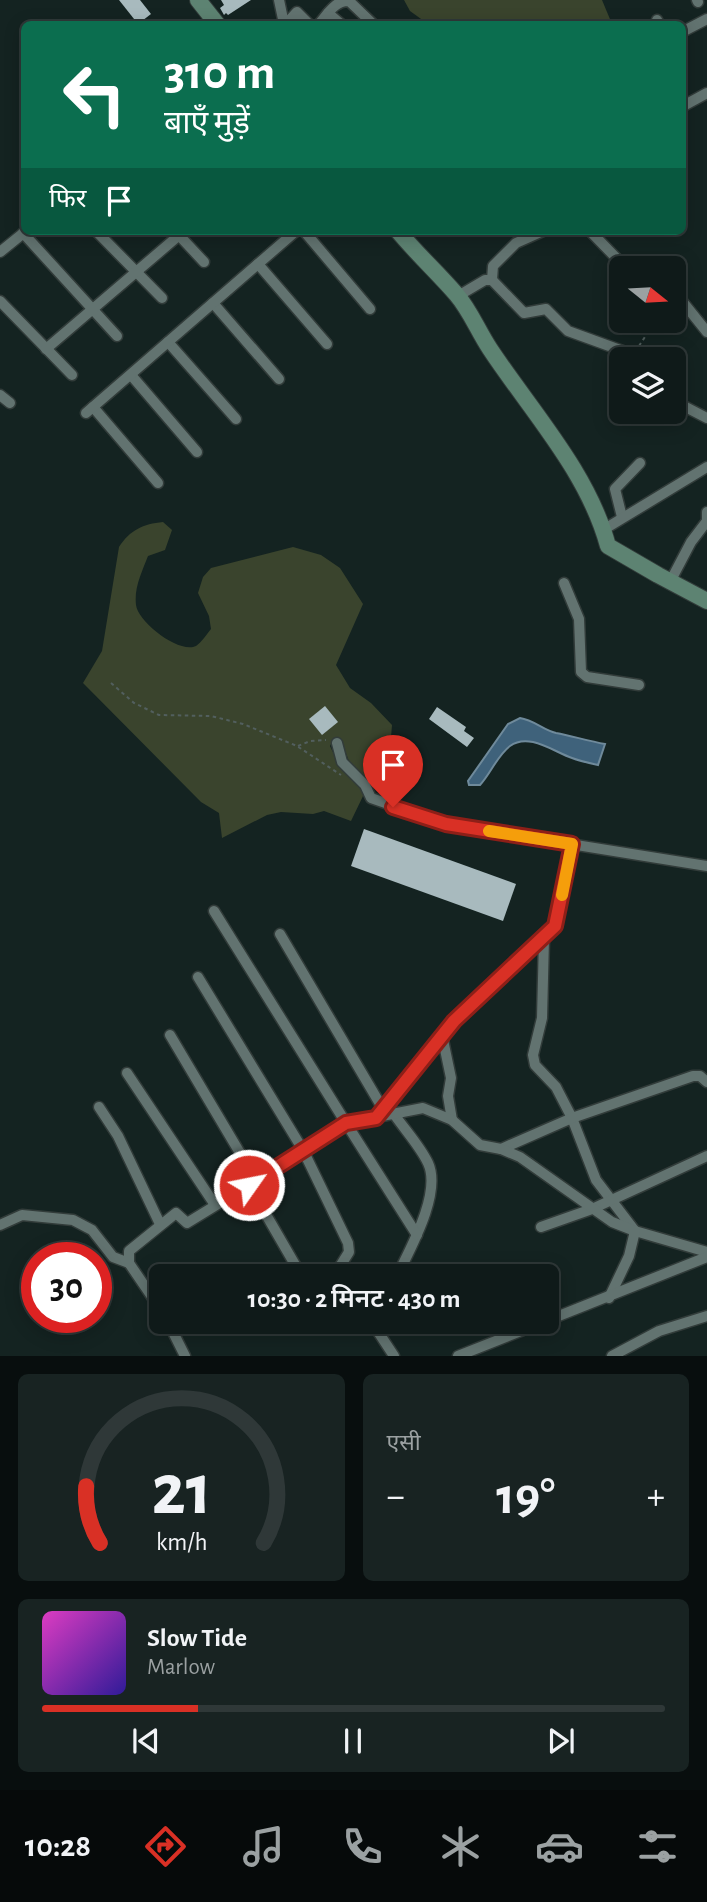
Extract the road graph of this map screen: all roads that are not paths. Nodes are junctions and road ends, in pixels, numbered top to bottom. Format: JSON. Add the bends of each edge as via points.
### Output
{"nodes":[{"id":1,"x":198,"y":0,"type":"edge"},
{"id":2,"x":279,"y":0,"type":"edge"},
{"id":3,"x":328,"y":13,"type":"junction"},
{"id":4,"x":707,"y":19,"type":"edge"},
{"id":5,"x":215,"y":21,"type":"edge"},
{"id":6,"x":284,"y":21,"type":"edge"},
{"id":7,"x":288,"y":21,"type":"edge"},
{"id":8,"x":306,"y":21,"type":"edge"},
{"id":9,"x":321,"y":21,"type":"edge"},
{"id":10,"x":337,"y":21,"type":"edge"},
{"id":11,"x":370,"y":21,"type":"edge"},
{"id":12,"x":686,"y":30,"type":"edge"},
{"id":13,"x":707,"y":93,"type":"edge"},
{"id":14,"x":686,"y":104,"type":"edge"},
{"id":15,"x":21,"y":234,"type":"edge"},
{"id":16,"x":27,"y":235,"type":"edge"},
{"id":17,"x":100,"y":235,"type":"edge"},
{"id":18,"x":177,"y":235,"type":"edge"},
{"id":19,"x":181,"y":235,"type":"edge"},
{"id":20,"x":291,"y":235,"type":"edge"},
{"id":21,"x":307,"y":235,"type":"edge"},
{"id":22,"x":407,"y":235,"type":"edge"},
{"id":23,"x":534,"y":235,"type":"edge"},
{"id":24,"x":594,"y":235,"type":"edge"},
{"id":25,"x":0,"y":252,"type":"edge"},
{"id":26,"x":614,"y":256,"type":"edge"},
{"id":27,"x":204,"y":262,"type":"dead end"},
{"id":28,"x":258,"y":264,"type":"junction"},
{"id":29,"x":136,"y":272,"type":"junction"},
{"id":30,"x":492,"y":280,"type":"junction"},
{"id":31,"x":458,"y":296,"type":"junction"},
{"id":32,"x":162,"y":298,"type":"dead end"},
{"id":33,"x":0,"y":301,"type":"edge"},
{"id":34,"x":214,"y":303,"type":"junction"},
{"id":35,"x":686,"y":306,"type":"edge"},
{"id":36,"x":92,"y":309,"type":"junction"},
{"id":37,"x":370,"y":309,"type":"dead end"},
{"id":38,"x":707,"y":332,"type":"edge"},
{"id":39,"x":117,"y":336,"type":"dead end"},
{"id":40,"x":168,"y":342,"type":"junction"},
{"id":41,"x":327,"y":344,"type":"dead end"},
{"id":42,"x":609,"y":347,"type":"edge"},
{"id":43,"x":46,"y":349,"type":"junction"},
{"id":44,"x":72,"y":375,"type":"dead end"},
{"id":45,"x":131,"y":375,"type":"junction"},
{"id":46,"x":279,"y":379,"type":"dead end"},
{"id":47,"x":0,"y":395,"type":"edge"},
{"id":48,"x":10,"y":403,"type":"dead end"},
{"id":49,"x":686,"y":407,"type":"edge"},
{"id":50,"x":707,"y":418,"type":"edge"},
{"id":51,"x":236,"y":419,"type":"dead end"},
{"id":52,"x":197,"y":452,"type":"dead end"},
{"id":53,"x":640,"y":463,"type":"dead end"},
{"id":54,"x":707,"y":467,"type":"edge"},
{"id":55,"x":158,"y":483,"type":"dead end"},
{"id":56,"x":707,"y":512,"type":"edge"},
{"id":57,"x":622,"y":517,"type":"junction"},
{"id":58,"x":707,"y":521,"type":"edge"},
{"id":59,"x":603,"y":530,"type":"junction"},
{"id":60,"x":670,"y":582,"type":"junction"},
{"id":61,"x":564,"y":583,"type":"dead end"},
{"id":62,"x":707,"y":601,"type":"edge"},
{"id":63,"x":639,"y":685,"type":"dead end"},
{"id":64,"x":337,"y":743,"type":"road end"},
{"id":65,"x":572,"y":844,"type":"junction"},
{"id":66,"x":707,"y":866,"type":"edge"},
{"id":67,"x":214,"y":911,"type":"dead end"},
{"id":68,"x":280,"y":934,"type":"dead end"},
{"id":69,"x":544,"y":939,"type":"junction"},
{"id":70,"x":198,"y":977,"type":"dead end"},
{"id":71,"x":170,"y":1035,"type":"dead end"},
{"id":72,"x":442,"y":1035,"type":"junction"},
{"id":73,"x":127,"y":1073,"type":"dead end"},
{"id":74,"x":707,"y":1082,"type":"edge"},
{"id":75,"x":99,"y":1107,"type":"dead end"},
{"id":76,"x":384,"y":1114,"type":"junction"},
{"id":77,"x":572,"y":1118,"type":"junction"},
{"id":78,"x":452,"y":1120,"type":"junction"},
{"id":79,"x":346,"y":1123,"type":"junction"},
{"id":80,"x":501,"y":1149,"type":"junction"},
{"id":81,"x":303,"y":1150,"type":"junction"},
{"id":82,"x":707,"y":1156,"type":"edge"},
{"id":83,"x":253,"y":1183,"type":"junction"},
{"id":84,"x":611,"y":1199,"type":"junction"},
{"id":85,"x":215,"y":1205,"type":"junction"},
{"id":86,"x":592,"y":1209,"type":"junction"},
{"id":87,"x":160,"y":1224,"type":"junction"},
{"id":88,"x":0,"y":1225,"type":"edge"},
{"id":89,"x":541,"y":1227,"type":"dead end"},
{"id":90,"x":635,"y":1231,"type":"junction"},
{"id":91,"x":417,"y":1235,"type":"junction"},
{"id":92,"x":707,"y":1255,"type":"edge"},
{"id":93,"x":129,"y":1263,"type":"junction"},
{"id":94,"x":294,"y":1264,"type":"edge"},
{"id":95,"x":342,"y":1264,"type":"edge"},
{"id":96,"x":403,"y":1264,"type":"edge"},
{"id":97,"x":149,"y":1292,"type":"edge"},
{"id":98,"x":608,"y":1298,"type":"junction"},
{"id":99,"x":707,"y":1316,"type":"edge"},
{"id":100,"x":175,"y":1334,"type":"edge"},
{"id":101,"x":380,"y":1334,"type":"edge"},
{"id":102,"x":185,"y":1356,"type":"edge"},
{"id":103,"x":394,"y":1356,"type":"edge"},
{"id":104,"x":458,"y":1356,"type":"edge"},
{"id":105,"x":612,"y":1356,"type":"edge"}],
"edges":[{"from":1,"to":5,"type":"street"},
{"from":2,"to":6,"type":"street"},
{"from":3,"to":9,"type":"street"},
{"from":3,"to":10,"type":"street"},
{"from":3,"to":11,"type":"street","via":[[349,1]]},
{"from":4,"to":12,"type":"street"},
{"from":7,"to":8,"type":"street","via":[[297,12]]},
{"from":13,"to":14,"type":"street"},
{"from":15,"to":25,"type":"street"},
{"from":16,"to":36,"type":"street"},
{"from":17,"to":29,"type":"street"},
{"from":18,"to":29,"type":"street"},
{"from":19,"to":27,"type":"street"},
{"from":20,"to":28,"type":"street"},
{"from":21,"to":37,"type":"street"},
{"from":22,"to":31,"type":"street"},
{"from":23,"to":30,"type":"street","via":[[516,243],[493,266]]},
{"from":24,"to":26,"type":"street"},
{"from":28,"to":34,"type":"street"},
{"from":28,"to":41,"type":"street"},
{"from":29,"to":32,"type":"street"},
{"from":29,"to":36,"type":"street"},
{"from":30,"to":31,"type":"street"},
{"from":30,"to":42,"type":"street","via":[[524,313],[546,309],[568,331]]},
{"from":31,"to":59,"type":"street","via":[[572,467]]},
{"from":33,"to":43,"type":"street"},
{"from":34,"to":40,"type":"street"},
{"from":34,"to":46,"type":"street"},
{"from":35,"to":38,"type":"street"},
{"from":36,"to":39,"type":"street"},
{"from":36,"to":43,"type":"street"},
{"from":40,"to":45,"type":"street"},
{"from":40,"to":51,"type":"street"},
{"from":43,"to":44,"type":"street"},
{"from":45,"to":52,"type":"street"},
{"from":45,"to":55,"type":"street","via":[[90,410]]},
{"from":47,"to":48,"type":"street"},
{"from":49,"to":50,"type":"street"},
{"from":53,"to":57,"type":"street","via":[[615,489]]},
{"from":54,"to":57,"type":"street"},
{"from":56,"to":58,"type":"street"},
{"from":57,"to":59,"type":"street"},
{"from":58,"to":60,"type":"street"},
{"from":59,"to":60,"type":"street","via":[[608,546]]},
{"from":60,"to":62,"type":"street"},
{"from":61,"to":63,"type":"street","via":[[579,619],[581,672],[587,677]]},
{"from":64,"to":65,"type":"street","via":[[342,762],[371,797],[446,824]]},
{"from":65,"to":66,"type":"street"},
{"from":65,"to":69,"type":"street","via":[[558,920]]},
{"from":67,"to":79,"type":"street"},
{"from":68,"to":76,"type":"street"},
{"from":69,"to":72,"type":"street"},
{"from":69,"to":77,"type":"street","via":[[542,1018],[533,1055]]},
{"from":70,"to":81,"type":"street"},
{"from":71,"to":83,"type":"street"},
{"from":72,"to":76,"type":"street"},
{"from":72,"to":78,"type":"street","via":[[451,1078]]},
{"from":73,"to":85,"type":"street"},
{"from":74,"to":77,"type":"street","via":[[693,1076]]},
{"from":75,"to":87,"type":"street"},
{"from":76,"to":78,"type":"street","via":[[423,1108]]},
{"from":76,"to":79,"type":"street"},
{"from":76,"to":91,"type":"street","via":[[428,1164],[430,1194]]},
{"from":77,"to":80,"type":"street"},
{"from":77,"to":84,"type":"street","via":[[591,1171]]},
{"from":78,"to":80,"type":"street","via":[[480,1145]]},
{"from":79,"to":81,"type":"street"},
{"from":79,"to":91,"type":"street"},
{"from":80,"to":86,"type":"street","via":[[520,1157]]},
{"from":81,"to":83,"type":"street"},
{"from":81,"to":95,"type":"street","via":[[348,1243],[349,1252]]},
{"from":82,"to":84,"type":"street"},
{"from":83,"to":85,"type":"street"},
{"from":83,"to":94,"type":"street"},
{"from":84,"to":86,"type":"street"},
{"from":84,"to":90,"type":"street"},
{"from":85,"to":87,"type":"street","via":[[187,1223],[176,1213]]},
{"from":86,"to":89,"type":"street"},
{"from":86,"to":90,"type":"street"},
{"from":87,"to":93,"type":"street","via":[[129,1251]]},
{"from":88,"to":93,"type":"street","via":[[22,1215],[74,1220],[92,1230],[113,1257]]},
{"from":90,"to":92,"type":"street"},
{"from":90,"to":98,"type":"street"},
{"from":91,"to":96,"type":"street"},
{"from":92,"to":98,"type":"street"},
{"from":93,"to":97,"type":"street"},
{"from":98,"to":104,"type":"street"},
{"from":99,"to":105,"type":"street","via":[[659,1331]]},
{"from":100,"to":102,"type":"street"},
{"from":101,"to":103,"type":"street"}]}
